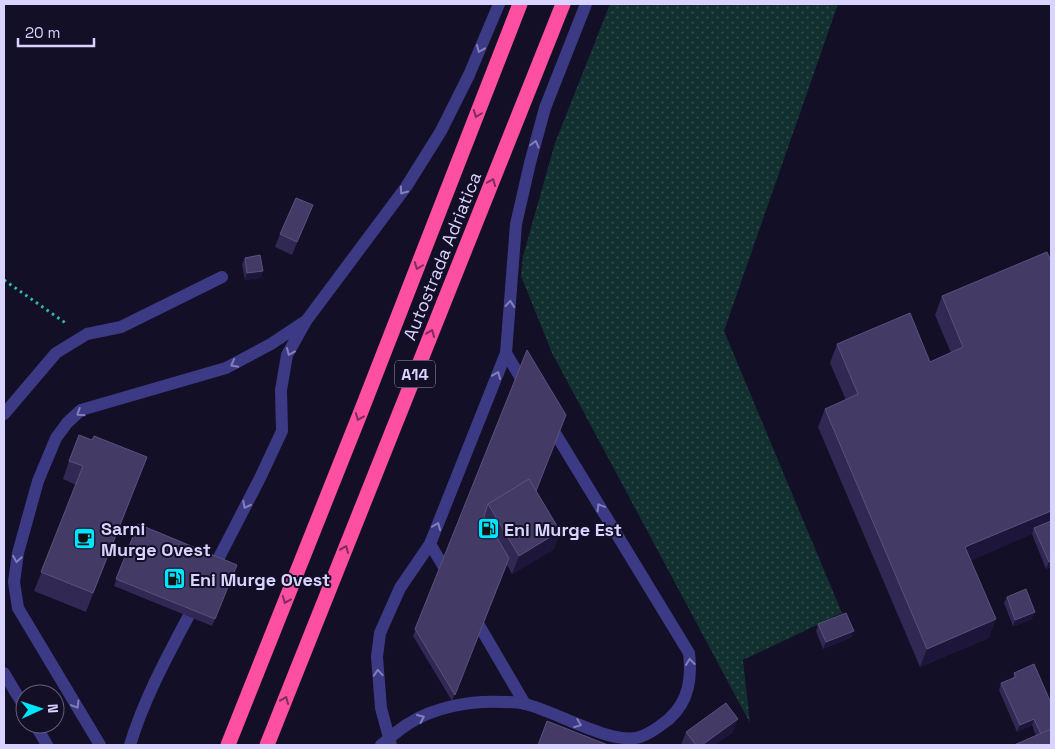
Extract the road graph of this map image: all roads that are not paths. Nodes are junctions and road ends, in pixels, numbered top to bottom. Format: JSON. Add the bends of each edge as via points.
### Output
{"nodes":[{"id":1,"x":499,"y":4,"type":"edge"},
{"id":2,"x":520,"y":4,"type":"edge"},
{"id":3,"x":563,"y":4,"type":"edge"},
{"id":4,"x":586,"y":4,"type":"edge"},
{"id":5,"x":222,"y":277,"type":"dead end"},
{"id":6,"x":306,"y":321,"type":"junction"},
{"id":7,"x":506,"y":353,"type":"junction"},
{"id":8,"x":531,"y":395,"type":"edge"},
{"id":9,"x":542,"y":412,"type":"edge"},
{"id":10,"x":4,"y":414,"type":"edge"},
{"id":11,"x":430,"y":544,"type":"junction"},
{"id":12,"x":455,"y":586,"type":"edge"},
{"id":13,"x":465,"y":603,"type":"edge"},
{"id":14,"x":4,"y":673,"type":"edge"},
{"id":15,"x":15,"y":691,"type":"edge"},
{"id":16,"x":525,"y":704,"type":"junction"},
{"id":17,"x":41,"y":734,"type":"edge"},
{"id":18,"x":387,"y":743,"type":"edge"},
{"id":19,"x":47,"y":745,"type":"edge"},
{"id":20,"x":100,"y":745,"type":"edge"},
{"id":21,"x":130,"y":745,"type":"edge"},
{"id":22,"x":228,"y":745,"type":"edge"},
{"id":23,"x":267,"y":745,"type":"edge"}],
"edges":[{"from":1,"to":6,"type":"street","one_way":true,"via":[[469,75],[436,139],[406,187]]},
{"from":2,"to":22,"type":"highway","name":"Autostrada Adriatica","number":"A14","one_way":true},
{"from":23,"to":3,"type":"highway","name":"Autostrada Adriatica","number":"A14","one_way":true},
{"from":7,"to":4,"type":"street","one_way":true,"via":[[516,224],[530,162],[545,108]]},
{"from":5,"to":10,"type":"street","via":[[120,327],[87,334],[56,353]]},
{"from":6,"to":20,"type":"street","one_way":true,"via":[[226,368],[81,410],[56,438],[38,481],[18,553],[14,582],[18,608]]},
{"from":6,"to":21,"type":"street","one_way":true,"via":[[287,355],[281,390],[282,432],[162,667]]},
{"from":7,"to":8,"type":"street"},
{"from":11,"to":7,"type":"street","one_way":true},
{"from":16,"to":9,"type":"street","one_way":true,"via":[[598,732],[623,739],[640,737],[657,729],[675,713],[687,693],[691,673],[689,653]]},
{"from":11,"to":12,"type":"street"},
{"from":18,"to":11,"type":"street","one_way":true,"via":[[377,657],[380,633],[400,588]]},
{"from":13,"to":16,"type":"street"},
{"from":14,"to":15,"type":"street"},
{"from":18,"to":16,"type":"street","one_way":true,"via":[[408,724],[447,708],[501,701]]},
{"from":17,"to":19,"type":"street"}]}
